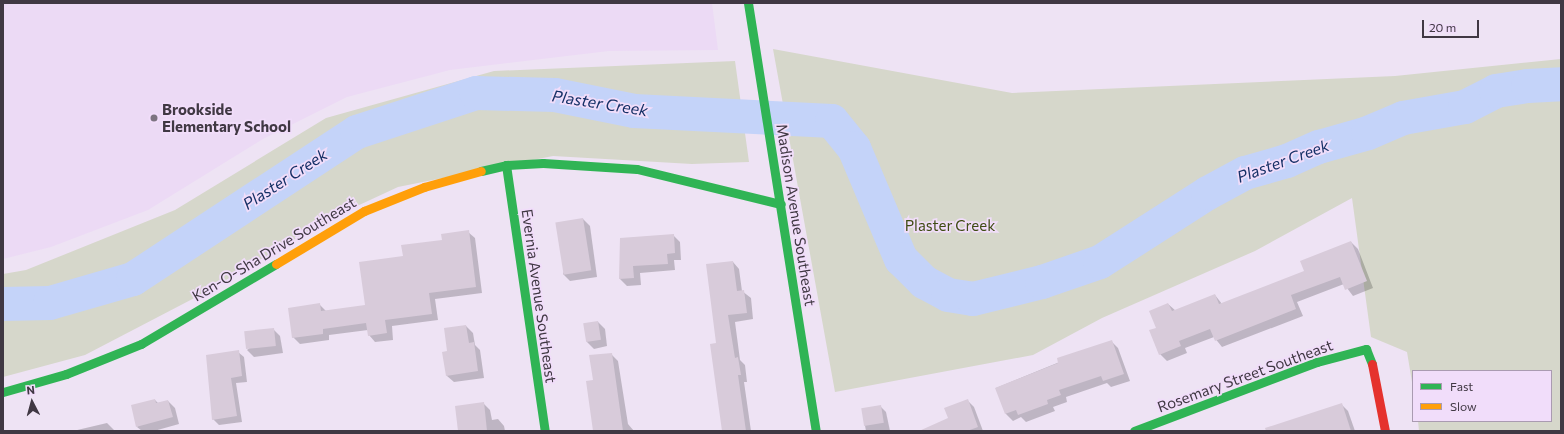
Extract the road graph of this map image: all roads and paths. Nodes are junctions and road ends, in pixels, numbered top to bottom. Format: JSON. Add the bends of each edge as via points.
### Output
{"nodes":[{"id":1,"x":748,"y":3,"type":"edge"},
{"id":2,"x":506,"y":165,"type":"junction"},
{"id":3,"x":780,"y":204,"type":"junction"},
{"id":4,"x":3,"y":392,"type":"edge"},
{"id":5,"x":544,"y":431,"type":"edge"},
{"id":6,"x":816,"y":431,"type":"edge"},
{"id":7,"x":1134,"y":431,"type":"edge"},
{"id":8,"x":1385,"y":431,"type":"edge"}],
"edges":[{"from":1,"to":3,"type":"street","name":"Madison Avenue Southeast"},
{"from":2,"to":3,"type":"street","name":"Ken-O-Sha Drive Southeast","via":[[578,164],[637,169]]},
{"from":2,"to":4,"type":"street","name":"Ken-O-Sha Drive Southeast","via":[[424,187],[364,211],[141,344],[66,374]]},
{"from":2,"to":5,"type":"street","name":"Evernia Avenue Southeast"},
{"from":3,"to":6,"type":"street","name":"Madison Avenue Southeast"},
{"from":7,"to":8,"type":"street","name":"Rosemary Street Southeast","via":[[1317,362],[1366,349],[1375,370]]}]}
